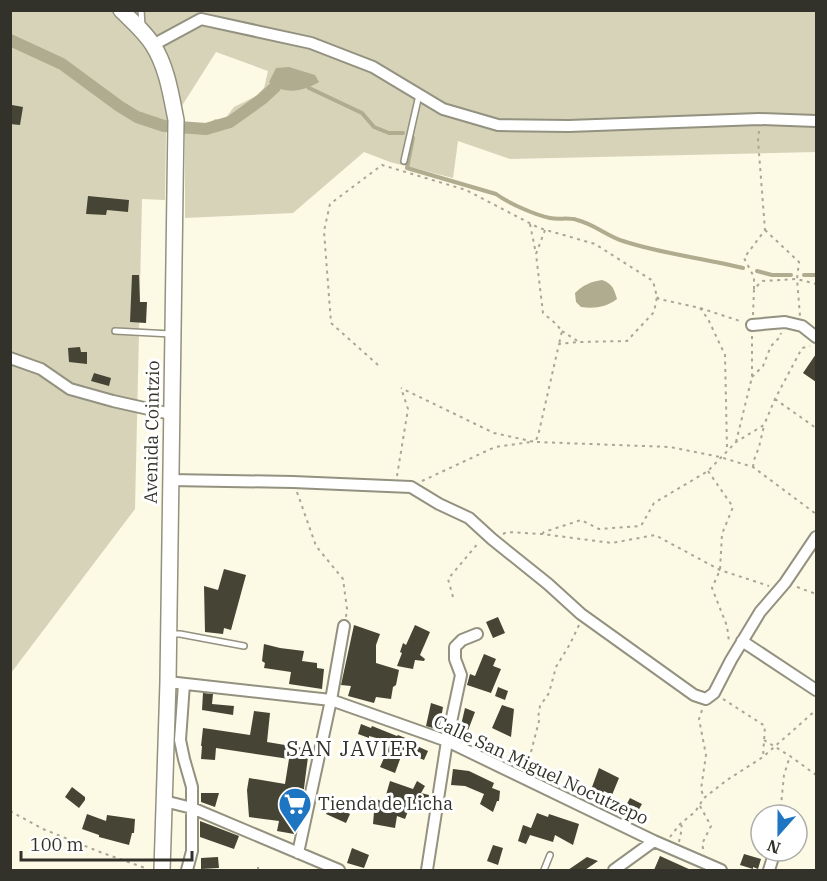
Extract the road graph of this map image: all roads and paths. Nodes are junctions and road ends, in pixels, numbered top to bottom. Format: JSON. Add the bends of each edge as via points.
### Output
{"nodes":[{"id":1,"x":121,"y":10,"type":"edge"},
{"id":2,"x":141,"y":10,"type":"edge"},
{"id":3,"x":142,"y":31,"type":"junction"},
{"id":4,"x":153,"y":45,"type":"junction"},
{"id":5,"x":419,"y":95,"type":"junction"},
{"id":6,"x":759,"y":119,"type":"junction"},
{"id":7,"x":816,"y":121,"type":"edge"},
{"id":8,"x":404,"y":161,"type":"dead end"},
{"id":9,"x":530,"y":223,"type":"junction"},
{"id":10,"x":545,"y":230,"type":"junction"},
{"id":11,"x":765,"y":230,"type":"junction"},
{"id":12,"x":536,"y":254,"type":"junction"},
{"id":13,"x":797,"y":279,"type":"junction"},
{"id":14,"x":816,"y":284,"type":"edge"},
{"id":15,"x":754,"y":289,"type":"junction"},
{"id":16,"x":657,"y":297,"type":"junction"},
{"id":17,"x":700,"y":309,"type":"junction"},
{"id":18,"x":784,"y":322,"type":"junction"},
{"id":19,"x":753,"y":325,"type":"junction"},
{"id":20,"x":802,"y":326,"type":"junction"},
{"id":21,"x":114,"y":331,"type":"dead end"},
{"id":22,"x":562,"y":331,"type":"junction"},
{"id":23,"x":172,"y":334,"type":"junction"},
{"id":24,"x":816,"y":337,"type":"edge"},
{"id":25,"x":579,"y":342,"type":"junction"},
{"id":26,"x":559,"y":344,"type":"junction"},
{"id":27,"x":816,"y":345,"type":"edge"},
{"id":28,"x":10,"y":358,"type":"edge"},
{"id":29,"x":378,"y":365,"type":"dead end"},
{"id":30,"x":752,"y":377,"type":"junction"},
{"id":31,"x":775,"y":399,"type":"junction"},
{"id":32,"x":171,"y":414,"type":"junction"},
{"id":33,"x":764,"y":425,"type":"junction"},
{"id":34,"x":816,"y":428,"type":"edge"},
{"id":35,"x":535,"y":442,"type":"junction"},
{"id":36,"x":736,"y":442,"type":"junction"},
{"id":37,"x":727,"y":451,"type":"junction"},
{"id":38,"x":720,"y":457,"type":"junction"},
{"id":39,"x":753,"y":466,"type":"junction"},
{"id":40,"x":708,"y":471,"type":"junction"},
{"id":41,"x":171,"y":480,"type":"junction"},
{"id":42,"x":293,"y":482,"type":"junction"},
{"id":43,"x":395,"y":486,"type":"junction"},
{"id":44,"x":411,"y":487,"type":"junction"},
{"id":45,"x":816,"y":514,"type":"edge"},
{"id":46,"x":542,"y":534,"type":"junction"},
{"id":47,"x":489,"y":536,"type":"junction"},
{"id":48,"x":816,"y":537,"type":"edge"},
{"id":49,"x":720,"y":570,"type":"junction"},
{"id":50,"x":783,"y":586,"type":"junction"},
{"id":51,"x":816,"y":594,"type":"edge"},
{"id":52,"x":453,"y":597,"type":"dead end"},
{"id":53,"x":581,"y":614,"type":"junction"},
{"id":54,"x":344,"y":626,"type":"joint"},
{"id":55,"x":168,"y":634,"type":"junction"},
{"id":56,"x":477,"y":634,"type":"dead end"},
{"id":57,"x":742,"y":641,"type":"junction"},
{"id":58,"x":244,"y":646,"type":"dead end"},
{"id":59,"x":731,"y":660,"type":"junction"},
{"id":60,"x":168,"y":682,"type":"junction"},
{"id":61,"x":184,"y":684,"type":"junction"},
{"id":62,"x":816,"y":690,"type":"edge"},
{"id":63,"x":710,"y":696,"type":"junction"},
{"id":64,"x":331,"y":700,"type":"junction"},
{"id":65,"x":816,"y":710,"type":"edge"},
{"id":66,"x":764,"y":740,"type":"junction"},
{"id":67,"x":447,"y":741,"type":"junction"},
{"id":68,"x":775,"y":746,"type":"junction"},
{"id":69,"x":531,"y":752,"type":"dead end"},
{"id":70,"x":790,"y":756,"type":"junction"},
{"id":71,"x":763,"y":757,"type":"junction"},
{"id":72,"x":816,"y":775,"type":"edge"},
{"id":73,"x":704,"y":798,"type":"junction"},
{"id":74,"x":164,"y":801,"type":"junction"},
{"id":75,"x":781,"y":803,"type":"edge"},
{"id":76,"x":699,"y":806,"type":"junction"},
{"id":77,"x":192,"y":808,"type":"junction"},
{"id":78,"x":10,"y":811,"type":"edge"},
{"id":79,"x":680,"y":824,"type":"junction"},
{"id":80,"x":654,"y":841,"type":"junction"},
{"id":81,"x":298,"y":853,"type":"junction"},
{"id":82,"x":681,"y":853,"type":"junction"},
{"id":83,"x":550,"y":855,"type":"dead end"},
{"id":84,"x":707,"y":863,"type":"junction"},
{"id":85,"x":258,"y":866,"type":"dead end"},
{"id":86,"x":155,"y":869,"type":"edge"},
{"id":87,"x":187,"y":870,"type":"edge"},
{"id":88,"x":258,"y":870,"type":"edge"},
{"id":89,"x":339,"y":870,"type":"edge"},
{"id":90,"x":427,"y":870,"type":"edge"},
{"id":91,"x":544,"y":870,"type":"edge"},
{"id":92,"x":614,"y":870,"type":"edge"},
{"id":93,"x":721,"y":870,"type":"edge"}],
"edges":[{"from":1,"to":3,"type":"main road","name":"Avenida Cointzio"},
{"from":2,"to":3,"type":"lane"},
{"from":3,"to":4,"type":"main road","name":"Avenida Cointzio"},
{"from":4,"to":5,"type":"street","via":[[201,19],[311,43],[373,67]]},
{"from":4,"to":23,"type":"main road","name":"Avenida Cointzio","via":[[168,79],[177,127]]},
{"from":5,"to":6,"type":"street","via":[[442,109],[498,125]]},
{"from":5,"to":8,"type":"lane"},
{"from":6,"to":7,"type":"street"},
{"from":6,"to":11,"type":"path"},
{"from":9,"to":10,"type":"path"},
{"from":9,"to":12,"type":"path"},
{"from":9,"to":29,"type":"path","via":[[466,190],[382,165],[330,204],[324,231],[330,323]]},
{"from":10,"to":12,"type":"path"},
{"from":10,"to":16,"type":"path","via":[[595,244],[653,281]]},
{"from":11,"to":13,"type":"path","via":[[799,262]]},
{"from":11,"to":15,"type":"path","via":[[744,258],[754,277]]},
{"from":12,"to":22,"type":"path","via":[[543,313]]},
{"from":13,"to":14,"type":"path"},
{"from":13,"to":15,"type":"path","via":[[762,281]]},
{"from":13,"to":20,"type":"path"},
{"from":15,"to":19,"type":"path"},
{"from":16,"to":17,"type":"path"},
{"from":16,"to":25,"type":"path","via":[[654,312],[627,341]]},
{"from":17,"to":19,"type":"path"},
{"from":17,"to":37,"type":"path","via":[[725,355]]},
{"from":18,"to":19,"type":"street"},
{"from":18,"to":20,"type":"street"},
{"from":18,"to":30,"type":"path","via":[[780,337]]},
{"from":19,"to":30,"type":"path"},
{"from":20,"to":24,"type":"street"},
{"from":21,"to":23,"type":"lane"},
{"from":22,"to":25,"type":"path"},
{"from":22,"to":26,"type":"path"},
{"from":23,"to":32,"type":"main road","name":"Avenida Cointzio"},
{"from":25,"to":26,"type":"path"},
{"from":26,"to":35,"type":"path"},
{"from":27,"to":31,"type":"path","via":[[802,348]]},
{"from":28,"to":32,"type":"street","via":[[41,369],[70,389]]},
{"from":30,"to":36,"type":"path"},
{"from":31,"to":33,"type":"path"},
{"from":31,"to":34,"type":"path"},
{"from":32,"to":41,"type":"main road","name":"Avenida Cointzio"},
{"from":33,"to":36,"type":"path"},
{"from":33,"to":39,"type":"path"},
{"from":35,"to":38,"type":"path","via":[[670,447]]},
{"from":35,"to":43,"type":"path","via":[[494,433],[401,388],[408,409]]},
{"from":35,"to":44,"type":"path","via":[[495,447]]},
{"from":36,"to":37,"type":"path"},
{"from":37,"to":38,"type":"path"},
{"from":38,"to":39,"type":"path"},
{"from":38,"to":40,"type":"path"},
{"from":39,"to":45,"type":"path"},
{"from":40,"to":46,"type":"path","via":[[654,503],[641,526],[599,529],[581,520]]},
{"from":40,"to":49,"type":"path","via":[[733,507],[722,534]]},
{"from":41,"to":42,"type":"street"},
{"from":41,"to":55,"type":"main road","name":"Avenida Cointzio"},
{"from":42,"to":43,"type":"street"},
{"from":42,"to":54,"type":"path","via":[[316,546],[344,579]]},
{"from":43,"to":44,"type":"street"},
{"from":44,"to":47,"type":"street","via":[[469,518]]},
{"from":46,"to":47,"type":"path","via":[[507,532]]},
{"from":46,"to":49,"type":"path","via":[[612,543],[655,535]]},
{"from":47,"to":52,"type":"path","via":[[448,579]]},
{"from":47,"to":53,"type":"street"},
{"from":48,"to":50,"type":"street"},
{"from":49,"to":50,"type":"path"},
{"from":49,"to":59,"type":"path","via":[[712,588],[727,626]]},
{"from":50,"to":51,"type":"path"},
{"from":50,"to":57,"type":"street"},
{"from":53,"to":63,"type":"street","via":[[694,695]]},
{"from":53,"to":69,"type":"path","via":[[540,706]]},
{"from":54,"to":64,"type":"street"},
{"from":55,"to":58,"type":"lane"},
{"from":55,"to":60,"type":"main road","name":"Avenida Cointzio"},
{"from":56,"to":67,"type":"street","via":[[455,647],[460,675]]},
{"from":57,"to":59,"type":"street"},
{"from":57,"to":62,"type":"street"},
{"from":59,"to":63,"type":"street"},
{"from":60,"to":61,"type":"street","name":"Calle San Miguel Nocutzepo"},
{"from":60,"to":74,"type":"main road","name":"Avenida Cointzio"},
{"from":61,"to":64,"type":"street","name":"Calle San Miguel Nocutzepo"},
{"from":61,"to":77,"type":"street","via":[[180,740],[192,787]]},
{"from":63,"to":66,"type":"path","via":[[765,726]]},
{"from":63,"to":73,"type":"path","via":[[699,719],[706,755],[701,789]]},
{"from":64,"to":67,"type":"street","name":"Calle San Miguel Nocutzepo"},
{"from":64,"to":81,"type":"street"},
{"from":65,"to":68,"type":"path"},
{"from":66,"to":68,"type":"path"},
{"from":66,"to":71,"type":"path"},
{"from":67,"to":80,"type":"street","name":"Calle San Miguel Nocutzepo"},
{"from":67,"to":90,"type":"street"},
{"from":68,"to":70,"type":"path"},
{"from":68,"to":71,"type":"path"},
{"from":70,"to":72,"type":"path"},
{"from":70,"to":75,"type":"path"},
{"from":71,"to":73,"type":"path"},
{"from":73,"to":76,"type":"path"},
{"from":74,"to":77,"type":"street"},
{"from":74,"to":86,"type":"main road","name":"Avenida Cointzio"},
{"from":76,"to":79,"type":"path"},
{"from":76,"to":84,"type":"path","via":[[711,826],[702,844]]},
{"from":77,"to":81,"type":"street"},
{"from":77,"to":87,"type":"street","via":[[192,851]]},
{"from":78,"to":86,"type":"path","via":[[100,852]]},
{"from":79,"to":80,"type":"path","via":[[668,839]]},
{"from":79,"to":82,"type":"path"},
{"from":80,"to":82,"type":"street","name":"Calle San Miguel Nocutzepo"},
{"from":80,"to":92,"type":"street"},
{"from":81,"to":89,"type":"street"},
{"from":82,"to":84,"type":"street","name":"Calle San Miguel Nocutzepo"},
{"from":83,"to":91,"type":"lane"},
{"from":84,"to":93,"type":"street","name":"Calle San Miguel Nocutzepo"},
{"from":85,"to":88,"type":"path"}]}
